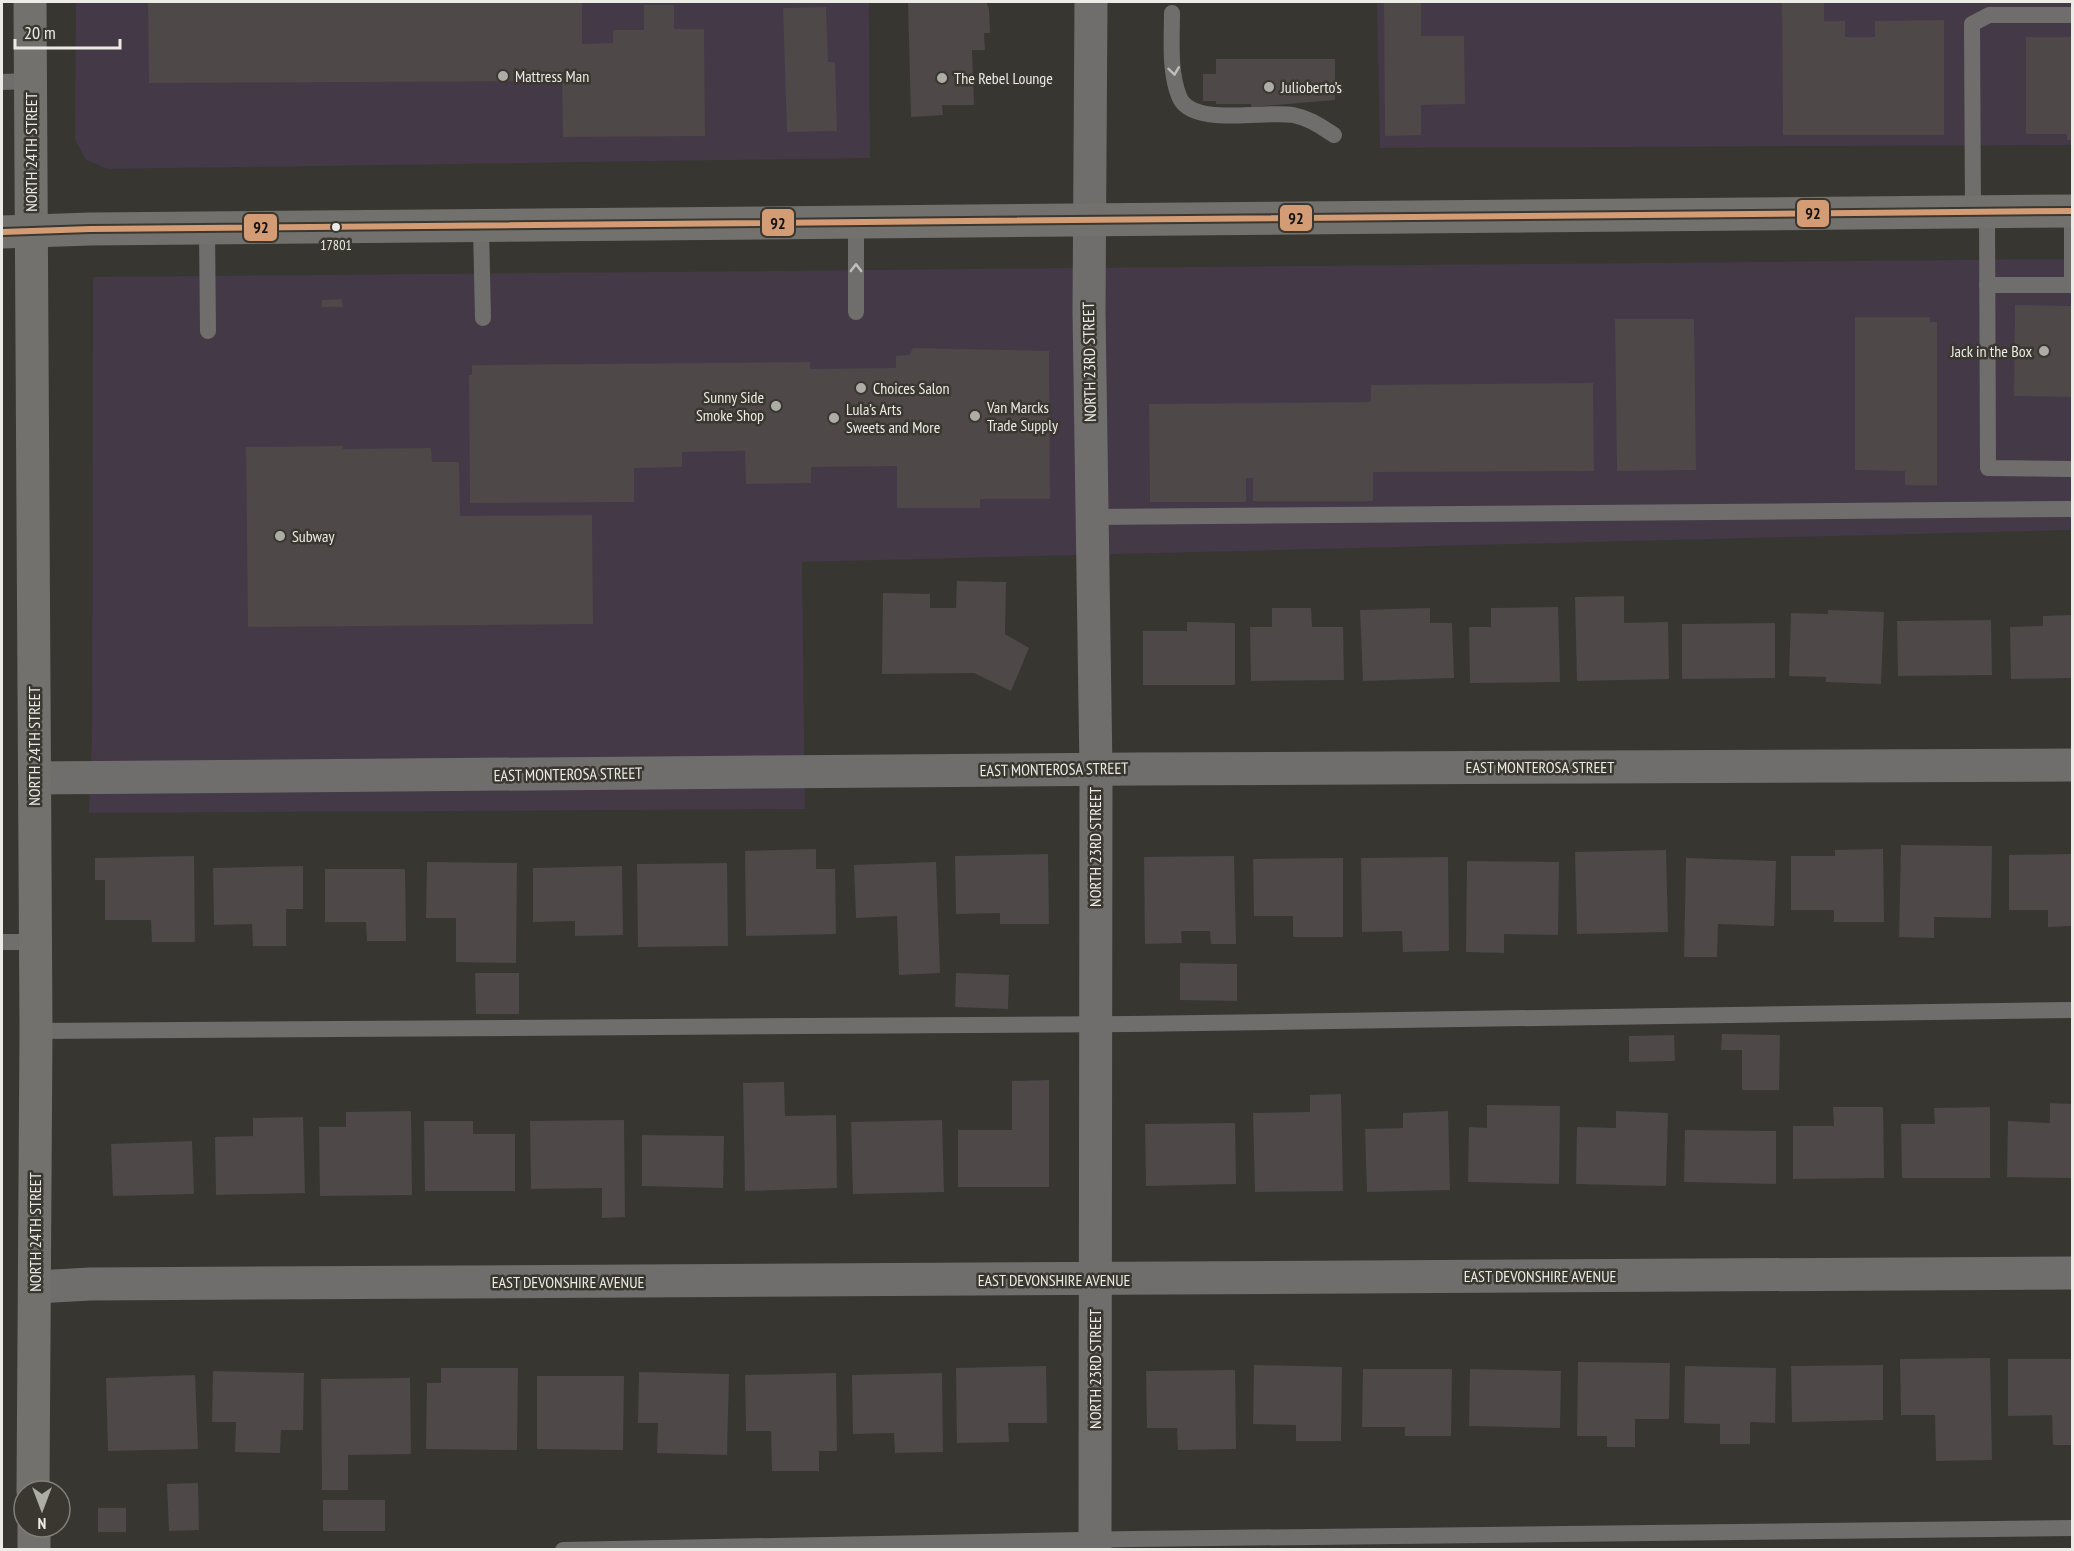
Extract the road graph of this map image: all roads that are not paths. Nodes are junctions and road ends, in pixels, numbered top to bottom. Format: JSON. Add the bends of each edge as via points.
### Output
{"nodes":[{"id":1,"x":30,"y":2,"type":"edge"},
{"id":2,"x":1091,"y":2,"type":"edge"},
{"id":3,"x":1172,"y":13,"type":"dead end"},
{"id":4,"x":2073,"y":15,"type":"edge"},
{"id":5,"x":16,"y":82,"type":"edge"},
{"id":6,"x":1334,"y":135,"type":"dead end"},
{"id":7,"x":2072,"y":211,"type":"edge"},
{"id":8,"x":1980,"y":212,"type":"junction"},
{"id":9,"x":1089,"y":222,"type":"junction"},
{"id":10,"x":856,"y":223,"type":"junction"},
{"id":11,"x":481,"y":227,"type":"junction"},
{"id":12,"x":207,"y":229,"type":"junction"},
{"id":13,"x":17,"y":232,"type":"edge"},
{"id":14,"x":1987,"y":285,"type":"junction"},
{"id":15,"x":856,"y":312,"type":"dead end"},
{"id":16,"x":483,"y":318,"type":"dead end"},
{"id":17,"x":208,"y":331,"type":"dead end"},
{"id":18,"x":2073,"y":469,"type":"edge"},
{"id":19,"x":2073,"y":509,"type":"edge"},
{"id":20,"x":1091,"y":517,"type":"junction"},
{"id":21,"x":2073,"y":765,"type":"edge"},
{"id":22,"x":1096,"y":770,"type":"junction"},
{"id":23,"x":35,"y":778,"type":"junction"},
{"id":24,"x":2,"y":942,"type":"edge"},
{"id":25,"x":35,"y":942,"type":"junction"},
{"id":26,"x":2073,"y":1010,"type":"edge"},
{"id":27,"x":1095,"y":1023,"type":"junction"},
{"id":28,"x":36,"y":1031,"type":"junction"},
{"id":29,"x":2073,"y":1273,"type":"edge"},
{"id":30,"x":1095,"y":1279,"type":"junction"},
{"id":31,"x":36,"y":1287,"type":"junction"},
{"id":32,"x":33,"y":1479,"type":"edge"},
{"id":33,"x":2073,"y":1528,"type":"edge"},
{"id":34,"x":1095,"y":1544,"type":"edge"},
{"id":35,"x":563,"y":1550,"type":"edge"}],
"edges":[{"from":1,"to":5,"type":"main road","name":"NORTH 24TH STREET"},
{"from":2,"to":9,"type":"street","name":"NORTH 23RD STREET"},
{"from":3,"to":6,"type":"lane","one_way":true,"via":[[1173,69],[1179,98],[1192,110],[1209,115],[1290,114],[1314,121]]},
{"from":4,"to":8,"type":"lane","via":[[1989,15],[1972,24]]},
{"from":5,"to":13,"type":"main road","name":"NORTH 24TH STREET"},
{"from":7,"to":8,"type":"main road"},
{"from":7,"to":14,"type":"lane","via":[[2072,285]]},
{"from":8,"to":9,"type":"main road"},
{"from":8,"to":14,"type":"lane"},
{"from":9,"to":10,"type":"main road"},
{"from":9,"to":20,"type":"street","name":"NORTH 23RD STREET"},
{"from":10,"to":11,"type":"main road"},
{"from":15,"to":10,"type":"lane","one_way":true},
{"from":11,"to":12,"type":"main road"},
{"from":11,"to":16,"type":"lane"},
{"from":12,"to":13,"type":"main road"},
{"from":12,"to":17,"type":"lane"},
{"from":13,"to":23,"type":"main road","name":"NORTH 24TH STREET"},
{"from":14,"to":18,"type":"lane","via":[[1988,468]]},
{"from":19,"to":20,"type":"lane"},
{"from":20,"to":22,"type":"street","name":"NORTH 23RD STREET"},
{"from":21,"to":22,"type":"street","name":"EAST MONTEROSA STREET"},
{"from":22,"to":23,"type":"street","name":"EAST MONTEROSA STREET"},
{"from":22,"to":27,"type":"street","name":"NORTH 23RD STREET"},
{"from":23,"to":25,"type":"main road","name":"NORTH 24TH STREET"},
{"from":24,"to":25,"type":"lane"},
{"from":25,"to":28,"type":"main road","name":"NORTH 24TH STREET"},
{"from":26,"to":27,"type":"lane"},
{"from":27,"to":28,"type":"lane"},
{"from":27,"to":30,"type":"street","name":"NORTH 23RD STREET"},
{"from":28,"to":31,"type":"main road","name":"NORTH 24TH STREET"},
{"from":29,"to":30,"type":"street","name":"EAST DEVONSHIRE AVENUE"},
{"from":30,"to":31,"type":"street","name":"EAST DEVONSHIRE AVENUE"},
{"from":30,"to":34,"type":"street","name":"NORTH 23RD STREET"},
{"from":31,"to":32,"type":"main road","name":"NORTH 24TH STREET"},
{"from":33,"to":34,"type":"lane"},
{"from":34,"to":35,"type":"lane"}]}
